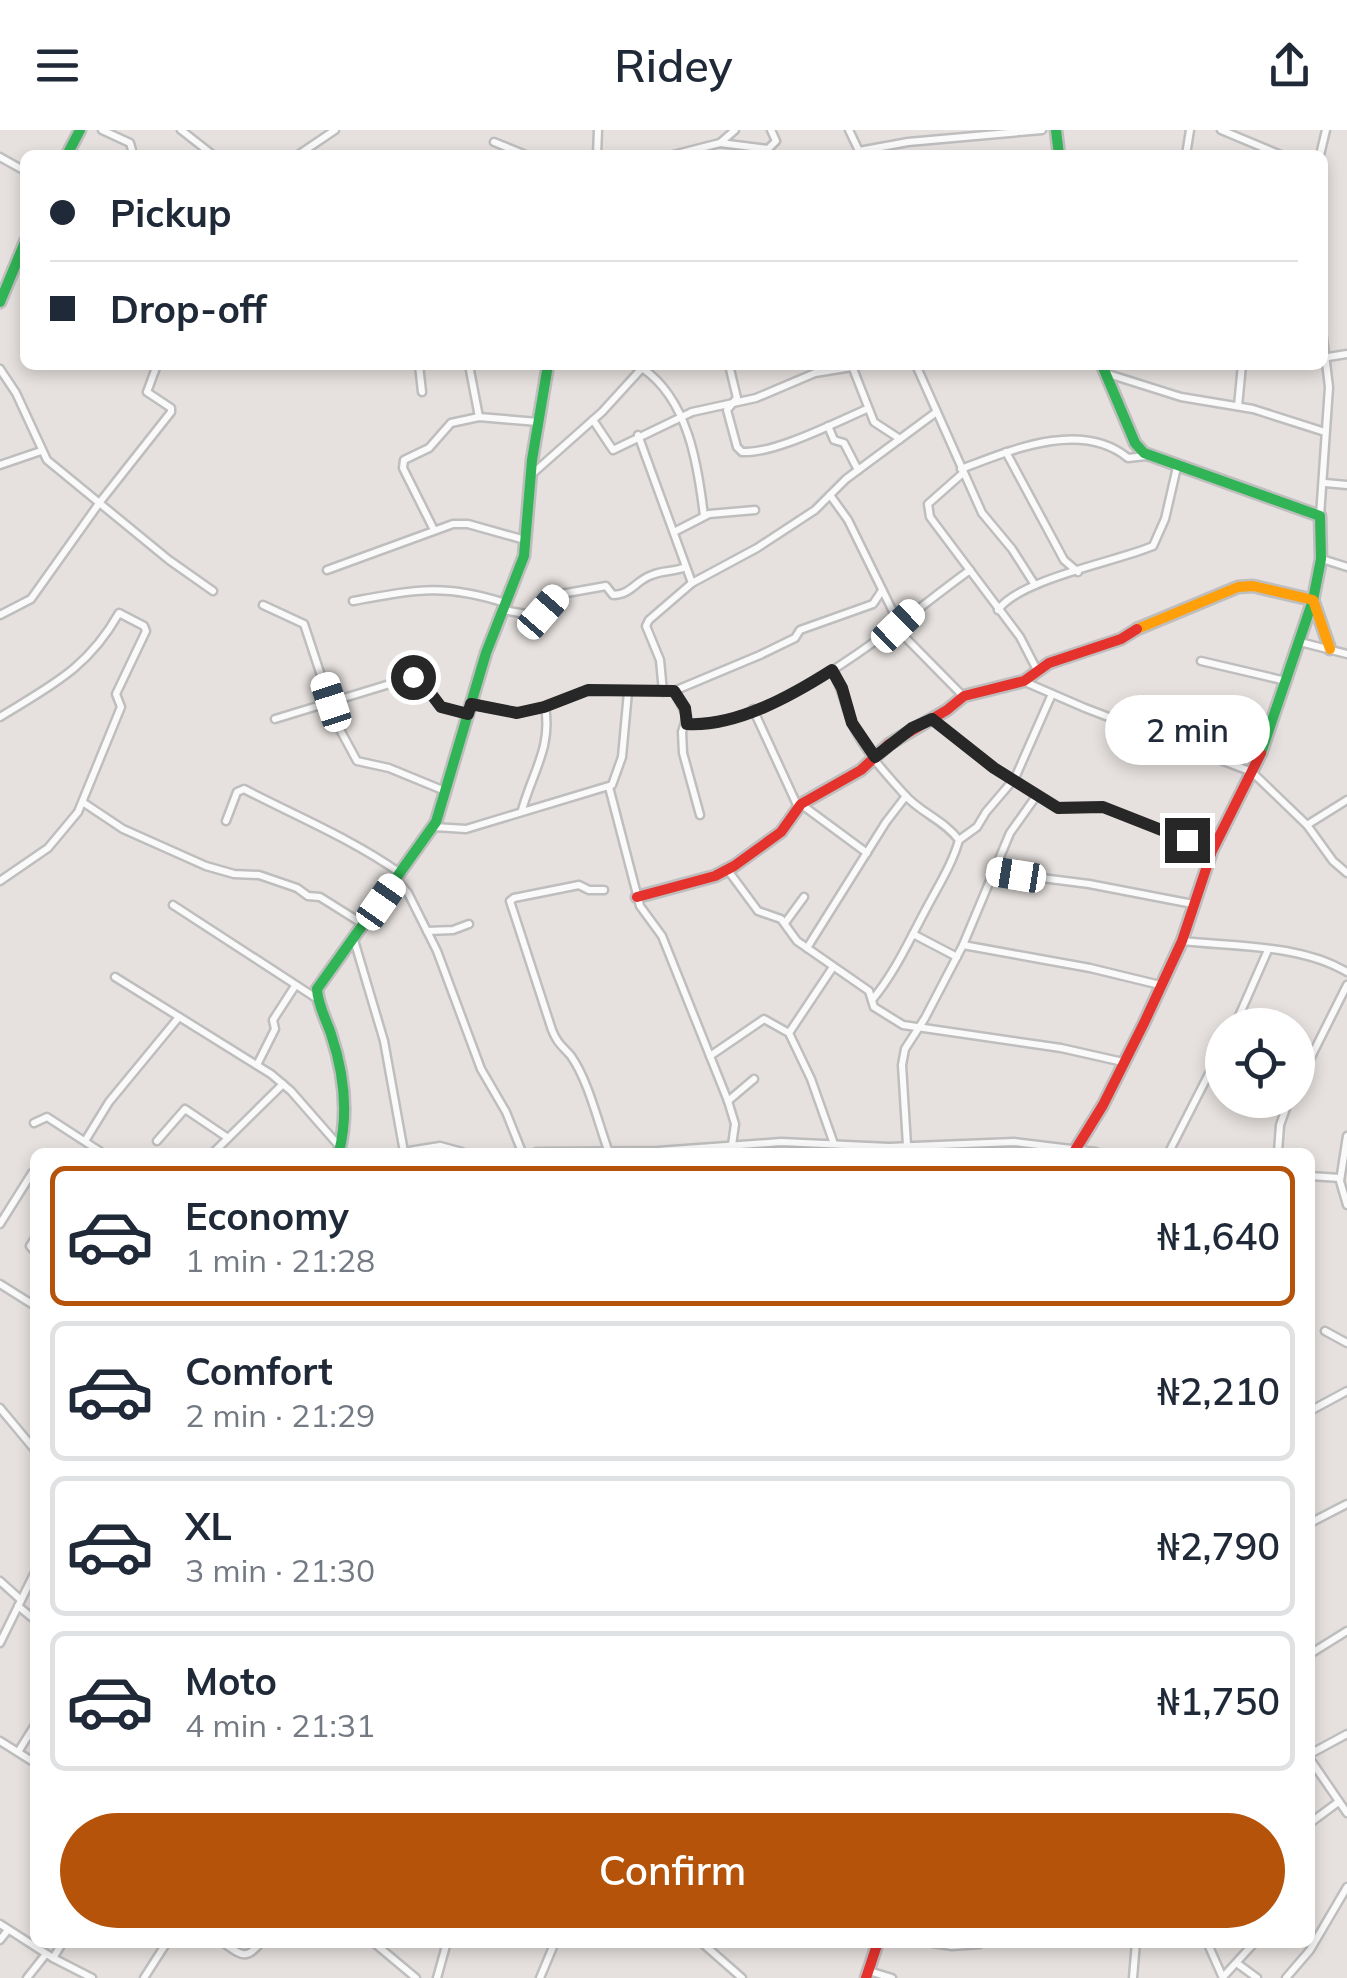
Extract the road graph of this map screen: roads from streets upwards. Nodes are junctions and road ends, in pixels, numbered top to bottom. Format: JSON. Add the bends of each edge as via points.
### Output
{"nodes":[{"id":1,"x":102,"y":130,"type":"edge"},
{"id":2,"x":181,"y":130,"type":"edge"},
{"id":3,"x":336,"y":130,"type":"edge"},
{"id":4,"x":735,"y":130,"type":"edge"},
{"id":5,"x":1042,"y":130,"type":"edge"},
{"id":6,"x":1222,"y":130,"type":"edge"},
{"id":7,"x":494,"y":142,"type":"dead end"},
{"id":8,"x":720,"y":143,"type":"junction"},
{"id":9,"x":132,"y":150,"type":"edge"},
{"id":10,"x":206,"y":150,"type":"edge"},
{"id":11,"x":306,"y":150,"type":"edge"},
{"id":12,"x":514,"y":150,"type":"edge"},
{"id":13,"x":697,"y":150,"type":"edge"},
{"id":14,"x":757,"y":150,"type":"edge"},
{"id":15,"x":872,"y":150,"type":"edge"},
{"id":16,"x":1269,"y":150,"type":"edge"},
{"id":17,"x":20,"y":267,"type":"edge"},
{"id":18,"x":0,"y":302,"type":"edge"},
{"id":19,"x":1347,"y":354,"type":"edge"},
{"id":20,"x":1328,"y":357,"type":"joint"},
{"id":21,"x":0,"y":369,"type":"edge"},
{"id":22,"x":155,"y":370,"type":"edge"},
{"id":23,"x":420,"y":370,"type":"edge"},
{"id":24,"x":470,"y":370,"type":"edge"},
{"id":25,"x":547,"y":370,"type":"edge"},
{"id":26,"x":639,"y":370,"type":"edge"},
{"id":27,"x":647,"y":370,"type":"edge"},
{"id":28,"x":730,"y":370,"type":"edge"},
{"id":29,"x":831,"y":370,"type":"edge"},
{"id":30,"x":853,"y":370,"type":"edge"},
{"id":31,"x":918,"y":370,"type":"edge"},
{"id":32,"x":1104,"y":370,"type":"edge"},
{"id":33,"x":1107,"y":370,"type":"edge"},
{"id":34,"x":1242,"y":370,"type":"edge"},
{"id":35,"x":422,"y":392,"type":"dead end"},
{"id":36,"x":735,"y":401,"type":"junction"},
{"id":37,"x":1238,"y":406,"type":"junction"},
{"id":38,"x":867,"y":408,"type":"junction"},
{"id":39,"x":935,"y":413,"type":"junction"},
{"id":40,"x":478,"y":418,"type":"junction"},
{"id":41,"x":682,"y":418,"type":"junction"},
{"id":42,"x":593,"y":420,"type":"junction"},
{"id":43,"x":538,"y":422,"type":"junction"},
{"id":44,"x":828,"y":426,"type":"junction"},
{"id":45,"x":1130,"y":431,"type":"junction"},
{"id":46,"x":1325,"y":432,"type":"junction"},
{"id":47,"x":638,"y":435,"type":"junction"},
{"id":48,"x":900,"y":439,"type":"junction"},
{"id":49,"x":1118,"y":450,"type":"junction"},
{"id":50,"x":41,"y":451,"type":"junction"},
{"id":51,"x":1006,"y":452,"type":"junction"},
{"id":52,"x":1148,"y":455,"type":"junction"},
{"id":53,"x":0,"y":464,"type":"edge"},
{"id":54,"x":1177,"y":467,"type":"junction"},
{"id":55,"x":858,"y":470,"type":"junction"},
{"id":56,"x":962,"y":471,"type":"junction"},
{"id":57,"x":531,"y":474,"type":"junction"},
{"id":58,"x":1325,"y":482,"type":"junction"},
{"id":59,"x":1347,"y":486,"type":"edge"},
{"id":60,"x":830,"y":494,"type":"junction"},
{"id":61,"x":100,"y":502,"type":"junction"},
{"id":62,"x":755,"y":510,"type":"dead end"},
{"id":63,"x":704,"y":516,"type":"junction"},
{"id":64,"x":1320,"y":516,"type":"junction"},
{"id":65,"x":434,"y":530,"type":"junction"},
{"id":66,"x":674,"y":532,"type":"junction"},
{"id":67,"x":526,"y":540,"type":"junction"},
{"id":68,"x":1321,"y":559,"type":"junction"},
{"id":69,"x":686,"y":567,"type":"junction"},
{"id":70,"x":1347,"y":567,"type":"edge"},
{"id":71,"x":327,"y":570,"type":"dead end"},
{"id":72,"x":970,"y":570,"type":"junction"},
{"id":73,"x":1078,"y":572,"type":"junction"},
{"id":74,"x":692,"y":582,"type":"junction"},
{"id":75,"x":1035,"y":585,"type":"junction"},
{"id":76,"x":213,"y":590,"type":"dead end"},
{"id":77,"x":880,"y":592,"type":"junction"},
{"id":78,"x":991,"y":600,"type":"junction"},
{"id":79,"x":1313,"y":600,"type":"junction"},
{"id":80,"x":353,"y":601,"type":"dead end"},
{"id":81,"x":1005,"y":601,"type":"junction"},
{"id":82,"x":873,"y":604,"type":"junction"},
{"id":83,"x":262,"y":605,"type":"dead end"},
{"id":84,"x":505,"y":607,"type":"junction"},
{"id":85,"x":890,"y":610,"type":"junction"},
{"id":86,"x":998,"y":610,"type":"junction"},
{"id":87,"x":0,"y":615,"type":"edge"},
{"id":88,"x":898,"y":626,"type":"junction"},
{"id":89,"x":1298,"y":641,"type":"junction"},
{"id":90,"x":1330,"y":649,"type":"junction"},
{"id":91,"x":1347,"y":654,"type":"edge"},
{"id":92,"x":1201,"y":661,"type":"dead end"},
{"id":93,"x":832,"y":670,"type":"junction"},
{"id":94,"x":1036,"y":670,"type":"junction"},
{"id":95,"x":1024,"y":681,"type":"junction"},
{"id":96,"x":1286,"y":681,"type":"junction"},
{"id":97,"x":674,"y":691,"type":"junction"},
{"id":98,"x":628,"y":692,"type":"junction"},
{"id":99,"x":663,"y":692,"type":"junction"},
{"id":100,"x":1052,"y":694,"type":"junction"},
{"id":101,"x":964,"y":696,"type":"junction"},
{"id":102,"x":331,"y":702,"type":"junction"},
{"id":103,"x":544,"y":707,"type":"junction"},
{"id":104,"x":469,"y":708,"type":"junction"},
{"id":105,"x":753,"y":709,"type":"junction"},
{"id":106,"x":0,"y":717,"type":"edge"},
{"id":107,"x":275,"y":719,"type":"dead end"},
{"id":108,"x":932,"y":719,"type":"junction"},
{"id":109,"x":687,"y":724,"type":"junction"},
{"id":110,"x":875,"y":757,"type":"junction"},
{"id":111,"x":1252,"y":772,"type":"junction"},
{"id":112,"x":1016,"y":778,"type":"junction"},
{"id":113,"x":609,"y":787,"type":"junction"},
{"id":114,"x":445,"y":791,"type":"junction"},
{"id":115,"x":906,"y":796,"type":"junction"},
{"id":116,"x":1037,"y":796,"type":"junction"},
{"id":117,"x":1347,"y":800,"type":"edge"},
{"id":118,"x":84,"y":803,"type":"junction"},
{"id":119,"x":799,"y":806,"type":"junction"},
{"id":120,"x":522,"y":810,"type":"junction"},
{"id":121,"x":700,"y":816,"type":"dead end"},
{"id":122,"x":226,"y":821,"type":"dead end"},
{"id":123,"x":1307,"y":825,"type":"junction"},
{"id":124,"x":433,"y":827,"type":"junction"},
{"id":125,"x":959,"y":840,"type":"junction"},
{"id":126,"x":1212,"y":851,"type":"junction"},
{"id":127,"x":866,"y":853,"type":"junction"},
{"id":128,"x":727,"y":869,"type":"junction"},
{"id":129,"x":995,"y":872,"type":"junction"},
{"id":130,"x":1347,"y":873,"type":"edge"},
{"id":131,"x":399,"y":877,"type":"junction"},
{"id":132,"x":0,"y":881,"type":"edge"},
{"id":133,"x":604,"y":890,"type":"dead end"},
{"id":134,"x":637,"y":897,"type":"junction"},
{"id":135,"x":804,"y":897,"type":"dead end"},
{"id":136,"x":1194,"y":904,"type":"junction"},
{"id":137,"x":173,"y":905,"type":"dead end"},
{"id":138,"x":786,"y":923,"type":"junction"},
{"id":139,"x":469,"y":924,"type":"dead end"},
{"id":140,"x":365,"y":925,"type":"junction"},
{"id":141,"x":427,"y":931,"type":"junction"},
{"id":142,"x":914,"y":934,"type":"junction"},
{"id":143,"x":354,"y":940,"type":"junction"},
{"id":144,"x":1182,"y":941,"type":"junction"},
{"id":145,"x":963,"y":946,"type":"junction"},
{"id":146,"x":807,"y":948,"type":"junction"},
{"id":147,"x":1268,"y":950,"type":"junction"},
{"id":148,"x":958,"y":957,"type":"junction"},
{"id":149,"x":833,"y":967,"type":"junction"},
{"id":150,"x":1347,"y":972,"type":"edge"},
{"id":151,"x":116,"y":977,"type":"dead end"},
{"id":152,"x":1160,"y":985,"type":"junction"},
{"id":153,"x":296,"y":986,"type":"junction"},
{"id":154,"x":1347,"y":986,"type":"edge"},
{"id":155,"x":316,"y":999,"type":"junction"},
{"id":156,"x":872,"y":1000,"type":"junction"},
{"id":157,"x":1242,"y":1008,"type":"edge"},
{"id":158,"x":179,"y":1017,"type":"junction"},
{"id":159,"x":903,"y":1025,"type":"junction"},
{"id":160,"x":920,"y":1028,"type":"junction"},
{"id":161,"x":789,"y":1033,"type":"junction"},
{"id":162,"x":909,"y":1040,"type":"junction"},
{"id":163,"x":1315,"y":1049,"type":"edge"},
{"id":164,"x":710,"y":1056,"type":"junction"},
{"id":165,"x":1124,"y":1062,"type":"junction"},
{"id":166,"x":257,"y":1065,"type":"junction"},
{"id":167,"x":754,"y":1078,"type":"dead end"},
{"id":168,"x":1205,"y":1081,"type":"edge"},
{"id":169,"x":283,"y":1084,"type":"junction"},
{"id":170,"x":728,"y":1101,"type":"junction"},
{"id":171,"x":1282,"y":1118,"type":"edge"},
{"id":172,"x":34,"y":1124,"type":"dead end"},
{"id":173,"x":1347,"y":1136,"type":"edge"},
{"id":174,"x":228,"y":1138,"type":"junction"},
{"id":175,"x":157,"y":1140,"type":"dead end"},
{"id":176,"x":85,"y":1141,"type":"junction"},
{"id":177,"x":834,"y":1144,"type":"junction"},
{"id":178,"x":907,"y":1146,"type":"junction"},
{"id":179,"x":95,"y":1148,"type":"edge"},
{"id":180,"x":218,"y":1148,"type":"edge"},
{"id":181,"x":338,"y":1148,"type":"edge"},
{"id":182,"x":341,"y":1148,"type":"edge"},
{"id":183,"x":401,"y":1148,"type":"edge"},
{"id":184,"x":520,"y":1148,"type":"edge"},
{"id":185,"x":607,"y":1148,"type":"edge"},
{"id":186,"x":731,"y":1148,"type":"edge"},
{"id":187,"x":812,"y":1148,"type":"edge"},
{"id":188,"x":876,"y":1148,"type":"edge"},
{"id":189,"x":902,"y":1148,"type":"edge"},
{"id":190,"x":1060,"y":1148,"type":"edge"},
{"id":191,"x":1076,"y":1148,"type":"edge"},
{"id":192,"x":1171,"y":1148,"type":"edge"},
{"id":193,"x":1278,"y":1148,"type":"edge"},
{"id":194,"x":30,"y":1176,"type":"edge"},
{"id":195,"x":1315,"y":1176,"type":"edge"},
{"id":196,"x":1340,"y":1178,"type":"junction"},
{"id":197,"x":1344,"y":1192,"type":"edge"},
{"id":198,"x":1347,"y":1205,"type":"edge"},
{"id":199,"x":0,"y":1224,"type":"edge"},
{"id":200,"x":0,"y":1284,"type":"edge"},
{"id":201,"x":30,"y":1303,"type":"edge"},
{"id":202,"x":1326,"y":1330,"type":"dead end"},
{"id":203,"x":1347,"y":1343,"type":"edge"},
{"id":204,"x":1347,"y":1392,"type":"edge"},
{"id":205,"x":0,"y":1408,"type":"edge"},
{"id":206,"x":1315,"y":1408,"type":"edge"},
{"id":207,"x":30,"y":1444,"type":"edge"},
{"id":208,"x":1347,"y":1504,"type":"edge"},
{"id":209,"x":1315,"y":1520,"type":"edge"},
{"id":210,"x":0,"y":1581,"type":"edge"},
{"id":211,"x":30,"y":1582,"type":"edge"},
{"id":212,"x":20,"y":1603,"type":"junction"},
{"id":213,"x":30,"y":1614,"type":"edge"},
{"id":214,"x":1347,"y":1631,"type":"edge"},
{"id":215,"x":0,"y":1642,"type":"edge"},
{"id":216,"x":1315,"y":1651,"type":"edge"},
{"id":217,"x":30,"y":1734,"type":"edge"},
{"id":218,"x":1347,"y":1734,"type":"edge"},
{"id":219,"x":0,"y":1740,"type":"edge"},
{"id":220,"x":18,"y":1752,"type":"junction"},
{"id":221,"x":1315,"y":1753,"type":"edge"},
{"id":222,"x":30,"y":1760,"type":"edge"},
{"id":223,"x":1315,"y":1765,"type":"edge"},
{"id":224,"x":1337,"y":1802,"type":"junction"},
{"id":225,"x":1347,"y":1813,"type":"edge"},
{"id":226,"x":1315,"y":1819,"type":"edge"},
{"id":227,"x":1347,"y":1887,"type":"edge"},
{"id":228,"x":0,"y":1924,"type":"edge"},
{"id":229,"x":8,"y":1930,"type":"junction"},
{"id":230,"x":0,"y":1940,"type":"edge"},
{"id":231,"x":1315,"y":1941,"type":"edge"},
{"id":232,"x":30,"y":1944,"type":"edge"},
{"id":233,"x":36,"y":1948,"type":"edge"},
{"id":234,"x":57,"y":1948,"type":"edge"},
{"id":235,"x":163,"y":1948,"type":"edge"},
{"id":236,"x":234,"y":1948,"type":"edge"},
{"id":237,"x":256,"y":1948,"type":"edge"},
{"id":238,"x":379,"y":1948,"type":"edge"},
{"id":239,"x":445,"y":1948,"type":"edge"},
{"id":240,"x":552,"y":1948,"type":"edge"},
{"id":241,"x":706,"y":1948,"type":"edge"},
{"id":242,"x":876,"y":1948,"type":"edge"},
{"id":243,"x":1136,"y":1948,"type":"edge"},
{"id":244,"x":1210,"y":1948,"type":"edge"},
{"id":245,"x":1250,"y":1948,"type":"edge"},
{"id":246,"x":1311,"y":1948,"type":"edge"},
{"id":247,"x":49,"y":1956,"type":"junction"},
{"id":248,"x":1238,"y":1964,"type":"junction"},
{"id":249,"x":730,"y":1974,"type":"edge"},
{"id":250,"x":868,"y":1974,"type":"edge"},
{"id":251,"x":27,"y":1978,"type":"edge"},
{"id":252,"x":92,"y":1978,"type":"edge"},
{"id":253,"x":144,"y":1978,"type":"edge"},
{"id":254,"x":416,"y":1978,"type":"edge"},
{"id":255,"x":437,"y":1978,"type":"edge"},
{"id":256,"x":540,"y":1978,"type":"edge"},
{"id":257,"x":742,"y":1978,"type":"edge"},
{"id":258,"x":892,"y":1978,"type":"edge"},
{"id":259,"x":1133,"y":1978,"type":"edge"},
{"id":260,"x":1223,"y":1978,"type":"edge"},
{"id":261,"x":1257,"y":1978,"type":"edge"},
{"id":262,"x":1286,"y":1978,"type":"edge"}],
"edges":[{"from":1,"to":9,"type":"street"},
{"from":2,"to":10,"type":"street"},
{"from":3,"to":11,"type":"street"},
{"from":4,"to":8,"type":"street"},
{"from":5,"to":15,"type":"street"},
{"from":6,"to":16,"type":"street"},
{"from":7,"to":12,"type":"street"},
{"from":8,"to":13,"type":"street"},
{"from":8,"to":14,"type":"street"},
{"from":17,"to":18,"type":"street"},
{"from":19,"to":20,"type":"street"},
{"from":20,"to":46,"type":"street"},
{"from":21,"to":50,"type":"street"},
{"from":22,"to":61,"type":"street","via":[[147,392],[172,412]]},
{"from":23,"to":35,"type":"street"},
{"from":24,"to":40,"type":"street"},
{"from":25,"to":43,"type":"street"},
{"from":26,"to":42,"type":"street"},
{"from":27,"to":41,"type":"street"},
{"from":28,"to":36,"type":"street"},
{"from":29,"to":36,"type":"street"},
{"from":30,"to":38,"type":"street"},
{"from":31,"to":39,"type":"street"},
{"from":32,"to":45,"type":"street"},
{"from":33,"to":37,"type":"street","via":[[1181,397]]},
{"from":34,"to":37,"type":"street"},
{"from":36,"to":41,"type":"street"},
{"from":36,"to":44,"type":"street","via":[[726,410],[742,452]]},
{"from":37,"to":46,"type":"street"},
{"from":38,"to":44,"type":"street"},
{"from":38,"to":48,"type":"street","via":[[874,422]]},
{"from":39,"to":48,"type":"street"},
{"from":39,"to":56,"type":"street"},
{"from":40,"to":43,"type":"street"},
{"from":40,"to":65,"type":"street","via":[[450,424],[402,464]]},
{"from":41,"to":47,"type":"street"},
{"from":41,"to":63,"type":"street"},
{"from":42,"to":47,"type":"street","via":[[612,450]]},
{"from":42,"to":57,"type":"street"},
{"from":43,"to":57,"type":"street"},
{"from":44,"to":55,"type":"street"},
{"from":45,"to":49,"type":"street"},
{"from":45,"to":52,"type":"street"},
{"from":46,"to":58,"type":"street"},
{"from":47,"to":66,"type":"street"},
{"from":48,"to":55,"type":"street"},
{"from":49,"to":51,"type":"street","via":[[1072,440]]},
{"from":49,"to":52,"type":"street","via":[[1128,458]]},
{"from":50,"to":53,"type":"street"},
{"from":50,"to":61,"type":"street"},
{"from":51,"to":56,"type":"street"},
{"from":51,"to":73,"type":"street","via":[[1064,560]]},
{"from":52,"to":54,"type":"street"},
{"from":54,"to":64,"type":"street"},
{"from":54,"to":73,"type":"street","via":[[1155,543]]},
{"from":55,"to":60,"type":"street"},
{"from":56,"to":72,"type":"street","via":[[928,509]]},
{"from":56,"to":75,"type":"street","via":[[982,513]]},
{"from":57,"to":67,"type":"street"},
{"from":58,"to":59,"type":"street"},
{"from":58,"to":64,"type":"street"},
{"from":60,"to":74,"type":"street","via":[[757,548]]},
{"from":60,"to":77,"type":"street"},
{"from":61,"to":76,"type":"street"},
{"from":61,"to":87,"type":"street","via":[[31,599]]},
{"from":62,"to":63,"type":"street"},
{"from":63,"to":66,"type":"street"},
{"from":64,"to":68,"type":"street"},
{"from":65,"to":67,"type":"street","via":[[468,524]]},
{"from":65,"to":71,"type":"street"},
{"from":66,"to":69,"type":"street"},
{"from":67,"to":84,"type":"street"},
{"from":68,"to":70,"type":"street"},
{"from":68,"to":79,"type":"street"},
{"from":69,"to":74,"type":"street"},
{"from":69,"to":84,"type":"street","via":[[650,575],[622,595],[608,586],[562,594],[537,616]]},
{"from":72,"to":78,"type":"street"},
{"from":72,"to":88,"type":"street"},
{"from":73,"to":75,"type":"street"},
{"from":74,"to":99,"type":"street","via":[[647,622]]},
{"from":75,"to":81,"type":"street"},
{"from":77,"to":82,"type":"street"},
{"from":77,"to":85,"type":"street"},
{"from":78,"to":81,"type":"street"},
{"from":78,"to":86,"type":"street"},
{"from":79,"to":89,"type":"street"},
{"from":79,"to":90,"type":"street"},
{"from":79,"to":94,"type":"street","via":[[1246,585]]},
{"from":80,"to":84,"type":"street","via":[[440,588]]},
{"from":81,"to":86,"type":"street"},
{"from":82,"to":85,"type":"street"},
{"from":82,"to":97,"type":"street","via":[[800,630],[760,655]]},
{"from":83,"to":102,"type":"street","via":[[304,624]]},
{"from":84,"to":104,"type":"street"},
{"from":85,"to":88,"type":"street"},
{"from":86,"to":94,"type":"street"},
{"from":88,"to":93,"type":"street"},
{"from":88,"to":101,"type":"street"},
{"from":89,"to":90,"type":"street"},
{"from":89,"to":96,"type":"street"},
{"from":90,"to":91,"type":"street"},
{"from":92,"to":96,"type":"street"},
{"from":93,"to":105,"type":"street"},
{"from":93,"to":110,"type":"street","via":[[852,723]]},
{"from":94,"to":95,"type":"street"},
{"from":95,"to":100,"type":"street"},
{"from":95,"to":101,"type":"street"},
{"from":96,"to":111,"type":"street"},
{"from":97,"to":99,"type":"street"},
{"from":97,"to":109,"type":"street"},
{"from":98,"to":99,"type":"street"},
{"from":98,"to":103,"type":"street","via":[[588,690]]},
{"from":98,"to":113,"type":"street","via":[[622,757]]},
{"from":100,"to":111,"type":"street"},
{"from":100,"to":112,"type":"street"},
{"from":101,"to":108,"type":"street"},
{"from":102,"to":104,"type":"street","via":[[416,676],[441,707]]},
{"from":102,"to":107,"type":"street"},
{"from":102,"to":114,"type":"street","via":[[358,762]]},
{"from":103,"to":104,"type":"street","via":[[517,713]]},
{"from":103,"to":120,"type":"street","via":[[546,745]]},
{"from":104,"to":114,"type":"street"},
{"from":105,"to":109,"type":"street"},
{"from":105,"to":119,"type":"street"},
{"from":106,"to":118,"type":"street","via":[[79,667],[120,613],[144,626]]},
{"from":108,"to":110,"type":"street"},
{"from":108,"to":112,"type":"street"},
{"from":109,"to":121,"type":"street","via":[[682,753]]},
{"from":110,"to":115,"type":"street"},
{"from":110,"to":119,"type":"street"},
{"from":111,"to":123,"type":"street"},
{"from":111,"to":126,"type":"street"},
{"from":112,"to":116,"type":"street"},
{"from":112,"to":125,"type":"street"},
{"from":113,"to":120,"type":"street"},
{"from":113,"to":134,"type":"street"},
{"from":114,"to":124,"type":"street"},
{"from":115,"to":125,"type":"street"},
{"from":115,"to":127,"type":"street"},
{"from":116,"to":126,"type":"street","via":[[1065,810],[1103,807]]},
{"from":116,"to":129,"type":"street","via":[[1010,833]]},
{"from":117,"to":123,"type":"street"},
{"from":118,"to":132,"type":"street","via":[[48,848]]},
{"from":118,"to":140,"type":"street","via":[[123,829],[206,866],[320,896]]},
{"from":119,"to":127,"type":"street"},
{"from":119,"to":128,"type":"street","via":[[781,832]]},
{"from":120,"to":124,"type":"street","via":[[466,828]]},
{"from":122,"to":131,"type":"street","via":[[244,789],[366,848]]},
{"from":123,"to":130,"type":"street"},
{"from":124,"to":131,"type":"street"},
{"from":125,"to":142,"type":"street"},
{"from":126,"to":136,"type":"street"},
{"from":127,"to":146,"type":"street"},
{"from":128,"to":134,"type":"street"},
{"from":128,"to":138,"type":"street","via":[[758,911]]},
{"from":129,"to":136,"type":"street"},
{"from":129,"to":145,"type":"street"},
{"from":131,"to":140,"type":"street"},
{"from":131,"to":141,"type":"street"},
{"from":133,"to":185,"type":"street","via":[[579,885],[510,902],[552,1030],[569,1053]]},
{"from":134,"to":164,"type":"street","via":[[662,936]]},
{"from":135,"to":138,"type":"street"},
{"from":136,"to":144,"type":"street"},
{"from":137,"to":153,"type":"street"},
{"from":138,"to":146,"type":"street"},
{"from":139,"to":141,"type":"street"},
{"from":140,"to":143,"type":"street"},
{"from":141,"to":184,"type":"street","via":[[480,1069]]},
{"from":142,"to":148,"type":"street"},
{"from":142,"to":156,"type":"street"},
{"from":143,"to":155,"type":"street"},
{"from":143,"to":183,"type":"street","via":[[384,1041]]},
{"from":144,"to":147,"type":"street"},
{"from":144,"to":152,"type":"street"},
{"from":145,"to":148,"type":"street"},
{"from":145,"to":152,"type":"street"},
{"from":146,"to":149,"type":"street"},
{"from":147,"to":150,"type":"street"},
{"from":147,"to":157,"type":"street"},
{"from":148,"to":160,"type":"street"},
{"from":149,"to":156,"type":"street"},
{"from":149,"to":161,"type":"street"},
{"from":151,"to":158,"type":"street"},
{"from":152,"to":165,"type":"street"},
{"from":153,"to":155,"type":"street"},
{"from":153,"to":166,"type":"street","via":[[273,1020]]},
{"from":154,"to":163,"type":"street"},
{"from":155,"to":182,"type":"street","via":[[346,1102]]},
{"from":156,"to":159,"type":"street"},
{"from":158,"to":166,"type":"street"},
{"from":158,"to":176,"type":"street"},
{"from":159,"to":160,"type":"street"},
{"from":159,"to":162,"type":"street"},
{"from":160,"to":162,"type":"street"},
{"from":160,"to":165,"type":"street"},
{"from":161,"to":164,"type":"street","via":[[764,1019]]},
{"from":161,"to":177,"type":"street"},
{"from":162,"to":178,"type":"street","via":[[902,1066]]},
{"from":164,"to":170,"type":"street"},
{"from":165,"to":191,"type":"street"},
{"from":166,"to":169,"type":"street"},
{"from":167,"to":170,"type":"street"},
{"from":168,"to":192,"type":"street"},
{"from":169,"to":174,"type":"street"},
{"from":169,"to":181,"type":"street"},
{"from":170,"to":186,"type":"street","via":[[736,1124]]},
{"from":171,"to":193,"type":"street"},
{"from":172,"to":176,"type":"street","via":[[47,1116]]},
{"from":173,"to":196,"type":"street"},
{"from":174,"to":175,"type":"street","via":[[185,1109]]},
{"from":174,"to":180,"type":"street"},
{"from":176,"to":179,"type":"street"},
{"from":177,"to":187,"type":"street"},
{"from":177,"to":188,"type":"street"},
{"from":178,"to":189,"type":"street"},
{"from":178,"to":190,"type":"street","via":[[1014,1142]]},
{"from":194,"to":199,"type":"street"},
{"from":195,"to":196,"type":"street"},
{"from":196,"to":197,"type":"street"},
{"from":197,"to":198,"type":"street"},
{"from":200,"to":201,"type":"street"},
{"from":202,"to":203,"type":"street"},
{"from":204,"to":206,"type":"street"},
{"from":205,"to":207,"type":"street"},
{"from":208,"to":209,"type":"street"},
{"from":210,"to":212,"type":"street"},
{"from":211,"to":212,"type":"street"},
{"from":212,"to":213,"type":"street"},
{"from":212,"to":215,"type":"street"},
{"from":214,"to":216,"type":"street"},
{"from":217,"to":220,"type":"street"},
{"from":218,"to":221,"type":"street"},
{"from":219,"to":220,"type":"street"},
{"from":220,"to":222,"type":"street"},
{"from":223,"to":224,"type":"street"},
{"from":224,"to":225,"type":"street"},
{"from":224,"to":226,"type":"street"},
{"from":227,"to":231,"type":"street"},
{"from":228,"to":229,"type":"street"},
{"from":229,"to":230,"type":"street"},
{"from":229,"to":232,"type":"street"},
{"from":233,"to":247,"type":"street"},
{"from":234,"to":247,"type":"street"},
{"from":235,"to":253,"type":"street"},
{"from":236,"to":237,"type":"street","via":[[247,1955]]},
{"from":238,"to":254,"type":"street"},
{"from":239,"to":255,"type":"street"},
{"from":240,"to":256,"type":"street"},
{"from":241,"to":249,"type":"street"},
{"from":242,"to":250,"type":"street"},
{"from":243,"to":259,"type":"street"},
{"from":244,"to":260,"type":"street"},
{"from":245,"to":248,"type":"street"},
{"from":246,"to":262,"type":"street"},
{"from":247,"to":251,"type":"street"},
{"from":247,"to":252,"type":"street"},
{"from":248,"to":260,"type":"street"},
{"from":248,"to":261,"type":"street"},
{"from":249,"to":257,"type":"street"},
{"from":250,"to":258,"type":"street"}]}
